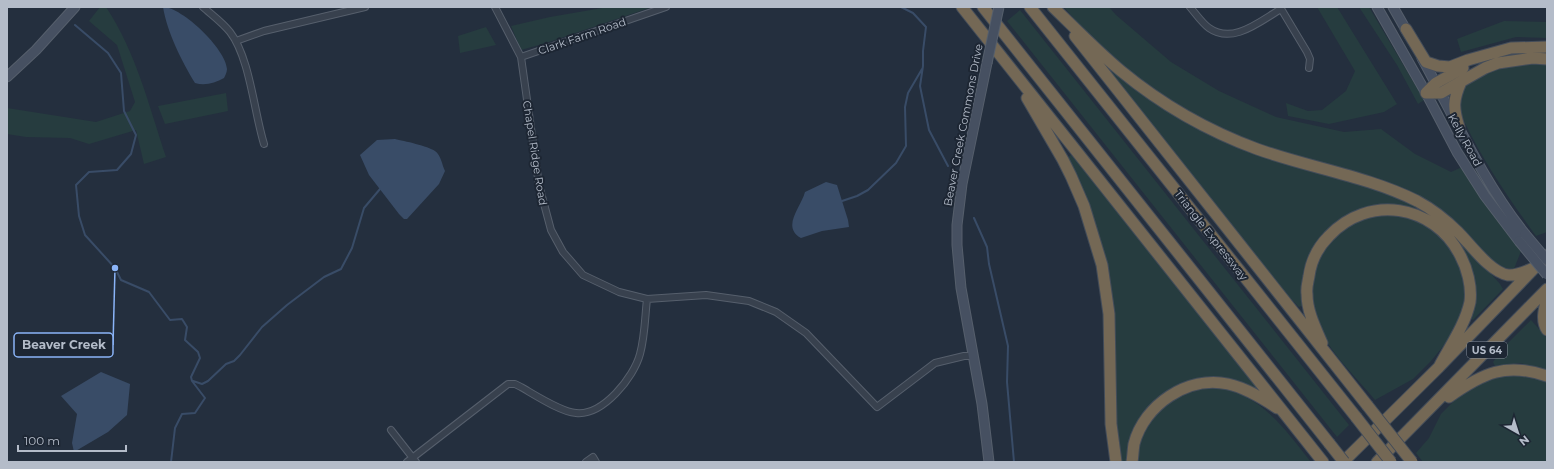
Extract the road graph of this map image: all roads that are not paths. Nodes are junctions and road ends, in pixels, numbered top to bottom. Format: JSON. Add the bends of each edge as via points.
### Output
{"nodes":[{"id":1,"x":75,"y":7,"type":"edge"},
{"id":2,"x":202,"y":7,"type":"edge"},
{"id":3,"x":365,"y":7,"type":"edge"},
{"id":4,"x":495,"y":7,"type":"edge"},
{"id":5,"x":666,"y":7,"type":"edge"},
{"id":6,"x":962,"y":7,"type":"edge"},
{"id":7,"x":983,"y":7,"type":"edge"},
{"id":8,"x":1000,"y":7,"type":"edge"},
{"id":9,"x":1030,"y":7,"type":"edge"},
{"id":10,"x":1052,"y":7,"type":"edge"},
{"id":11,"x":1190,"y":7,"type":"edge"},
{"id":12,"x":1376,"y":7,"type":"edge"},
{"id":13,"x":1392,"y":7,"type":"edge"},
{"id":14,"x":1280,"y":8,"type":"edge"},
{"id":15,"x":1406,"y":29,"type":"junction"},
{"id":16,"x":236,"y":41,"type":"junction"},
{"id":17,"x":1547,"y":47,"type":"edge"},
{"id":18,"x":521,"y":57,"type":"junction"},
{"id":19,"x":1479,"y":58,"type":"junction"},
{"id":20,"x":1547,"y":59,"type":"edge"},
{"id":21,"x":1309,"y":68,"type":"dead end"},
{"id":22,"x":1011,"y":70,"type":"junction"},
{"id":23,"x":7,"y":77,"type":"edge"},
{"id":24,"x":1461,"y":82,"type":"junction"},
{"id":25,"x":1436,"y":83,"type":"junction"},
{"id":26,"x":1426,"y":93,"type":"junction"},
{"id":27,"x":1441,"y":93,"type":"junction"},
{"id":28,"x":1459,"y":127,"type":"junction"},
{"id":29,"x":264,"y":144,"type":"dead end"},
{"id":30,"x":1522,"y":237,"type":"junction"},
{"id":31,"x":1547,"y":255,"type":"edge"},
{"id":32,"x":1547,"y":260,"type":"edge"},
{"id":33,"x":1534,"y":268,"type":"junction"},
{"id":34,"x":1547,"y":275,"type":"edge"},
{"id":35,"x":1547,"y":289,"type":"edge"},
{"id":36,"x":647,"y":299,"type":"junction"},
{"id":37,"x":1547,"y":299,"type":"edge"},
{"id":38,"x":1547,"y":330,"type":"edge"},
{"id":39,"x":973,"y":356,"type":"junction"},
{"id":40,"x":1329,"y":358,"type":"junction"},
{"id":41,"x":1439,"y":367,"type":"junction"},
{"id":42,"x":1547,"y":376,"type":"edge"},
{"id":43,"x":1284,"y":412,"type":"junction"},
{"id":44,"x":1427,"y":412,"type":"junction"},
{"id":45,"x":391,"y":430,"type":"dead end"},
{"id":46,"x":1320,"y":458,"type":"edge"},
{"id":47,"x":415,"y":460,"type":"edge"},
{"id":48,"x":594,"y":460,"type":"edge"},
{"id":49,"x":407,"y":462,"type":"edge"},
{"id":50,"x":586,"y":462,"type":"edge"},
{"id":51,"x":989,"y":462,"type":"edge"},
{"id":52,"x":1116,"y":462,"type":"edge"},
{"id":53,"x":1132,"y":462,"type":"edge"},
{"id":54,"x":1343,"y":462,"type":"edge"},
{"id":55,"x":1377,"y":462,"type":"edge"},
{"id":56,"x":1391,"y":462,"type":"edge"},
{"id":57,"x":1412,"y":462,"type":"edge"}],
"edges":[{"from":1,"to":23,"type":"main road"},
{"from":2,"to":16,"type":"street","via":[[220,21]]},
{"from":3,"to":16,"type":"street","via":[[264,31]]},
{"from":4,"to":18,"type":"street","name":"Chapel Ridge Road"},
{"from":5,"to":18,"type":"street","name":"Clark Farm Road"},
{"from":6,"to":22,"type":"highway"},
{"from":7,"to":54,"type":"highway","bridge":true},
{"from":8,"to":39,"type":"main road","name":"Beaver Creek Commons Drive","bridge":true,"via":[[962,184],[957,225],[958,267]]},
{"from":9,"to":56,"type":"highway","name":"Triangle Expressway","bridge":true},
{"from":10,"to":33,"type":"highway","via":[[1122,72],[1157,98],[1195,121],[1257,149],[1384,187],[1419,202],[1457,231],[1497,271],[1508,275]]},
{"from":10,"to":40,"type":"highway"},
{"from":11,"to":14,"type":"street","via":[[1209,28],[1228,35],[1242,32]]},
{"from":12,"to":26,"type":"main road","name":"Kelly Road"},
{"from":13,"to":15,"type":"main road","name":"Kelly Road"},
{"from":14,"to":21,"type":"street","via":[[1307,52],[1310,59]]},
{"from":15,"to":19,"type":"highway","via":[[1426,62],[1430,64],[1450,67]]},
{"from":15,"to":25,"type":"main road","name":"Kelly Road"},
{"from":16,"to":29,"type":"street","via":[[245,66]]},
{"from":17,"to":19,"type":"highway","via":[[1511,48]]},
{"from":18,"to":36,"type":"street","name":"Chapel Ridge Road","via":[[539,185],[555,239],[565,256],[583,275],[619,292]]},
{"from":19,"to":25,"type":"highway"},
{"from":20,"to":24,"type":"highway","via":[[1533,58],[1498,63]]},
{"from":22,"to":43,"type":"highway"},
{"from":22,"to":52,"type":"highway","via":[[1064,160],[1084,206],[1097,246],[1109,314],[1111,424]]},
{"from":24,"to":27,"type":"highway"},
{"from":24,"to":28,"type":"highway","via":[[1454,106]]},
{"from":25,"to":26,"type":"highway"},
{"from":25,"to":27,"type":"main road","name":"Kelly Road"},
{"from":26,"to":27,"type":"highway"},
{"from":26,"to":30,"type":"main road","name":"Kelly Road","via":[[1474,180],[1495,210]]},
{"from":27,"to":28,"type":"main road","name":"Kelly Road"},
{"from":28,"to":30,"type":"main road","name":"Kelly Road","via":[[1475,160]]},
{"from":30,"to":32,"type":"main road","name":"Kelly Road","bridge":true},
{"from":30,"to":34,"type":"main road","name":"Kelly Road","bridge":true},
{"from":31,"to":33,"type":"highway","number":"US 64"},
{"from":33,"to":41,"type":"highway","number":"US 64"},
{"from":35,"to":44,"type":"highway","number":"US 64"},
{"from":36,"to":39,"type":"street","name":"Chapel Ridge Road","via":[[706,295],[749,300],[776,312],[806,333],[877,407],[936,363]]},
{"from":36,"to":47,"type":"street","via":[[640,354],[629,378],[603,404],[582,414],[570,412],[515,384],[508,384]]},
{"from":37,"to":38,"type":"highway","via":[[1543,314]]},
{"from":39,"to":51,"type":"main road","name":"Beaver Creek Commons Drive"},
{"from":40,"to":41,"type":"highway","via":[[1316,328],[1306,292],[1316,252],[1336,228],[1352,218],[1372,211],[1392,209],[1427,219],[1442,229],[1454,243],[1467,270],[1470,300],[1466,316]]},
{"from":40,"to":57,"type":"highway","bridge":true},
{"from":41,"to":54,"type":"highway","number":"US 64"},
{"from":42,"to":44,"type":"highway","via":[[1513,369],[1482,376]]},
{"from":43,"to":46,"type":"highway"},
{"from":43,"to":53,"type":"highway","via":[[1240,387],[1226,384],[1208,383],[1181,390],[1159,404],[1148,416],[1134,444]]},
{"from":44,"to":55,"type":"highway","number":"US 64"},
{"from":45,"to":47,"type":"street"},
{"from":47,"to":49,"type":"street"},
{"from":48,"to":50,"type":"street"}]}
